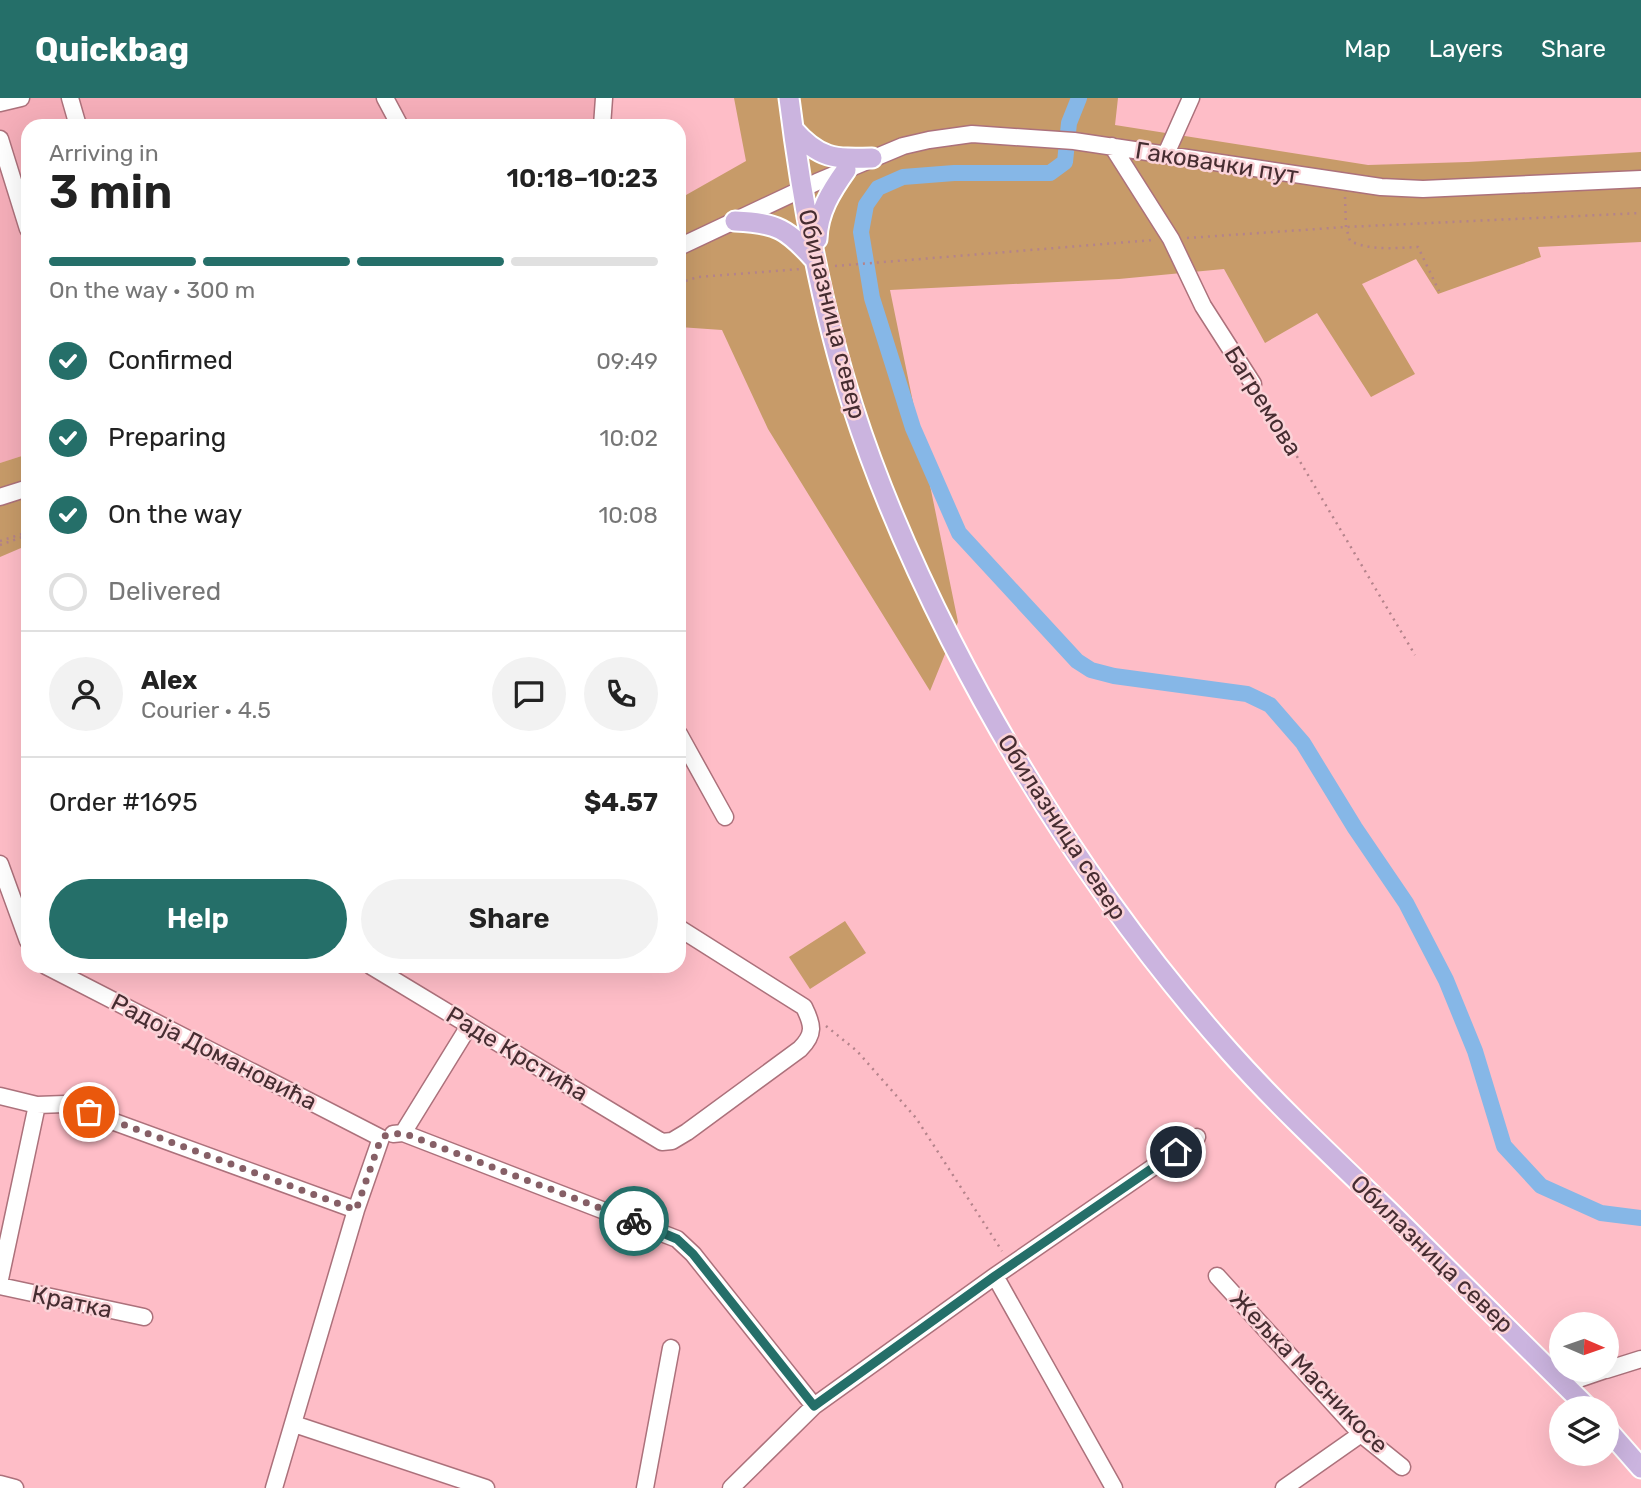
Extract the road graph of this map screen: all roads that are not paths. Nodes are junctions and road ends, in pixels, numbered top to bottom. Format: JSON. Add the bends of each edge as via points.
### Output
{"nodes":[{"id":1,"x":21,"y":98,"type":"edge"},
{"id":2,"x":70,"y":98,"type":"edge"},
{"id":3,"x":385,"y":98,"type":"edge"},
{"id":4,"x":604,"y":98,"type":"edge"},
{"id":5,"x":789,"y":98,"type":"edge"},
{"id":6,"x":1191,"y":98,"type":"edge"},
{"id":7,"x":0,"y":103,"type":"edge"},
{"id":8,"x":76,"y":119,"type":"edge"},
{"id":9,"x":396,"y":119,"type":"edge"},
{"id":10,"x":602,"y":119,"type":"edge"},
{"id":11,"x":793,"y":130,"type":"junction"},
{"id":12,"x":0,"y":139,"type":"edge"},
{"id":13,"x":1112,"y":146,"type":"junction"},
{"id":14,"x":1166,"y":154,"type":"junction"},
{"id":15,"x":872,"y":158,"type":"junction"},
{"id":16,"x":846,"y":170,"type":"junction"},
{"id":17,"x":1641,"y":179,"type":"edge"},
{"id":18,"x":802,"y":189,"type":"junction"},
{"id":19,"x":21,"y":206,"type":"edge"},
{"id":20,"x":736,"y":221,"type":"junction"},
{"id":21,"x":686,"y":244,"type":"edge"},
{"id":22,"x":816,"y":264,"type":"junction"},
{"id":23,"x":1254,"y":384,"type":"road end"},
{"id":24,"x":21,"y":490,"type":"edge"},
{"id":25,"x":0,"y":497,"type":"edge"},
{"id":26,"x":686,"y":747,"type":"edge"},
{"id":27,"x":725,"y":817,"type":"dead end"},
{"id":28,"x":1,"y":868,"type":"edge"},
{"id":29,"x":21,"y":922,"type":"edge"},
{"id":30,"x":686,"y":932,"type":"edge"},
{"id":31,"x":60,"y":973,"type":"edge"},
{"id":32,"x":382,"y":973,"type":"edge"},
{"id":33,"x":469,"y":1026,"type":"junction"},
{"id":34,"x":0,"y":1096,"type":"edge"},
{"id":35,"x":37,"y":1104,"type":"junction"},
{"id":36,"x":403,"y":1133,"type":"junction"},
{"id":37,"x":1198,"y":1137,"type":"dead end"},
{"id":38,"x":381,"y":1138,"type":"junction"},
{"id":39,"x":356,"y":1210,"type":"junction"},
{"id":40,"x":995,"y":1276,"type":"junction"},
{"id":41,"x":1217,"y":1276,"type":"dead end"},
{"id":42,"x":0,"y":1279,"type":"edge"},
{"id":43,"x":0,"y":1286,"type":"edge"},
{"id":44,"x":144,"y":1317,"type":"dead end"},
{"id":45,"x":671,"y":1348,"type":"dead end"},
{"id":46,"x":1641,"y":1359,"type":"edge"},
{"id":47,"x":1619,"y":1366,"type":"edge"},
{"id":48,"x":1570,"y":1382,"type":"edge"},
{"id":49,"x":1564,"y":1384,"type":"junction"},
{"id":50,"x":1576,"y":1396,"type":"edge"},
{"id":51,"x":814,"y":1406,"type":"junction"},
{"id":52,"x":294,"y":1424,"type":"junction"},
{"id":53,"x":1362,"y":1434,"type":"junction"},
{"id":54,"x":1619,"y":1443,"type":"edge"},
{"id":55,"x":1402,"y":1467,"type":"dead end"},
{"id":56,"x":1641,"y":1468,"type":"edge"},
{"id":57,"x":0,"y":1484,"type":"edge"},
{"id":58,"x":15,"y":1488,"type":"edge"},
{"id":59,"x":274,"y":1488,"type":"edge"},
{"id":60,"x":486,"y":1488,"type":"edge"},
{"id":61,"x":645,"y":1488,"type":"edge"},
{"id":62,"x":731,"y":1488,"type":"edge"},
{"id":63,"x":1114,"y":1488,"type":"edge"},
{"id":64,"x":1284,"y":1488,"type":"edge"}],
"edges":[{"from":1,"to":7,"type":"street"},
{"from":2,"to":8,"type":"street"},
{"from":3,"to":9,"type":"street"},
{"from":4,"to":10,"type":"street"},
{"from":5,"to":11,"type":"main road","name":"Обилазница север"},
{"from":6,"to":14,"type":"street"},
{"from":11,"to":15,"type":"main road","via":[[823,155]]},
{"from":11,"to":18,"type":"main road","name":"Обилазница север"},
{"from":12,"to":19,"type":"street"},
{"from":13,"to":14,"type":"street","name":"Гаковачки пут"},
{"from":13,"to":15,"type":"street","name":"Гаковачки пут","via":[[972,134],[903,146]]},
{"from":13,"to":23,"type":"street","name":"Багремова","via":[[1171,239],[1203,306]]},
{"from":14,"to":17,"type":"street","name":"Гаковачки пут","via":[[1344,183],[1423,189]]},
{"from":15,"to":16,"type":"street","name":"Гаковачки пут"},
{"from":16,"to":18,"type":"street","name":"Гаковачки пут"},
{"from":16,"to":22,"type":"main road","via":[[822,211]]},
{"from":18,"to":20,"type":"street","name":"Гаковачки пут"},
{"from":18,"to":22,"type":"main road","name":"Обилазница север"},
{"from":20,"to":21,"type":"street","name":"Гаковачки пут"},
{"from":20,"to":22,"type":"main road","via":[[774,225],[789,234]]},
{"from":22,"to":49,"type":"main road","name":"Обилазница север","via":[[852,406],[915,568],[1024,776],[1091,878],[1230,1052]]},
{"from":24,"to":25,"type":"street"},
{"from":26,"to":27,"type":"street"},
{"from":28,"to":29,"type":"street"},
{"from":30,"to":33,"type":"street","name":"Раде Крстића","via":[[804,1007],[811,1030],[800,1049],[672,1141],[662,1142]]},
{"from":31,"to":38,"type":"street","name":"Радоја Домановића"},
{"from":32,"to":33,"type":"street","name":"Раде Крстића"},
{"from":33,"to":36,"type":"street"},
{"from":34,"to":35,"type":"street"},
{"from":35,"to":39,"type":"street","via":[[65,1104]]},
{"from":35,"to":42,"type":"street"},
{"from":36,"to":38,"type":"street"},
{"from":36,"to":51,"type":"street","via":[[677,1239]]},
{"from":37,"to":40,"type":"street"},
{"from":38,"to":39,"type":"street"},
{"from":39,"to":52,"type":"street"},
{"from":40,"to":51,"type":"street"},
{"from":40,"to":63,"type":"street"},
{"from":41,"to":53,"type":"street","name":"Жељка Масникосе"},
{"from":43,"to":44,"type":"street","name":"Кратка"},
{"from":45,"to":61,"type":"street"},
{"from":46,"to":47,"type":"street"},
{"from":48,"to":49,"type":"street"},
{"from":49,"to":50,"type":"main road","name":"Обилазница север"},
{"from":51,"to":62,"type":"street"},
{"from":52,"to":59,"type":"street"},
{"from":52,"to":60,"type":"street"},
{"from":53,"to":55,"type":"street","name":"Жељка Масникосе"},
{"from":53,"to":64,"type":"street"},
{"from":54,"to":56,"type":"main road"},
{"from":57,"to":58,"type":"street"}]}
